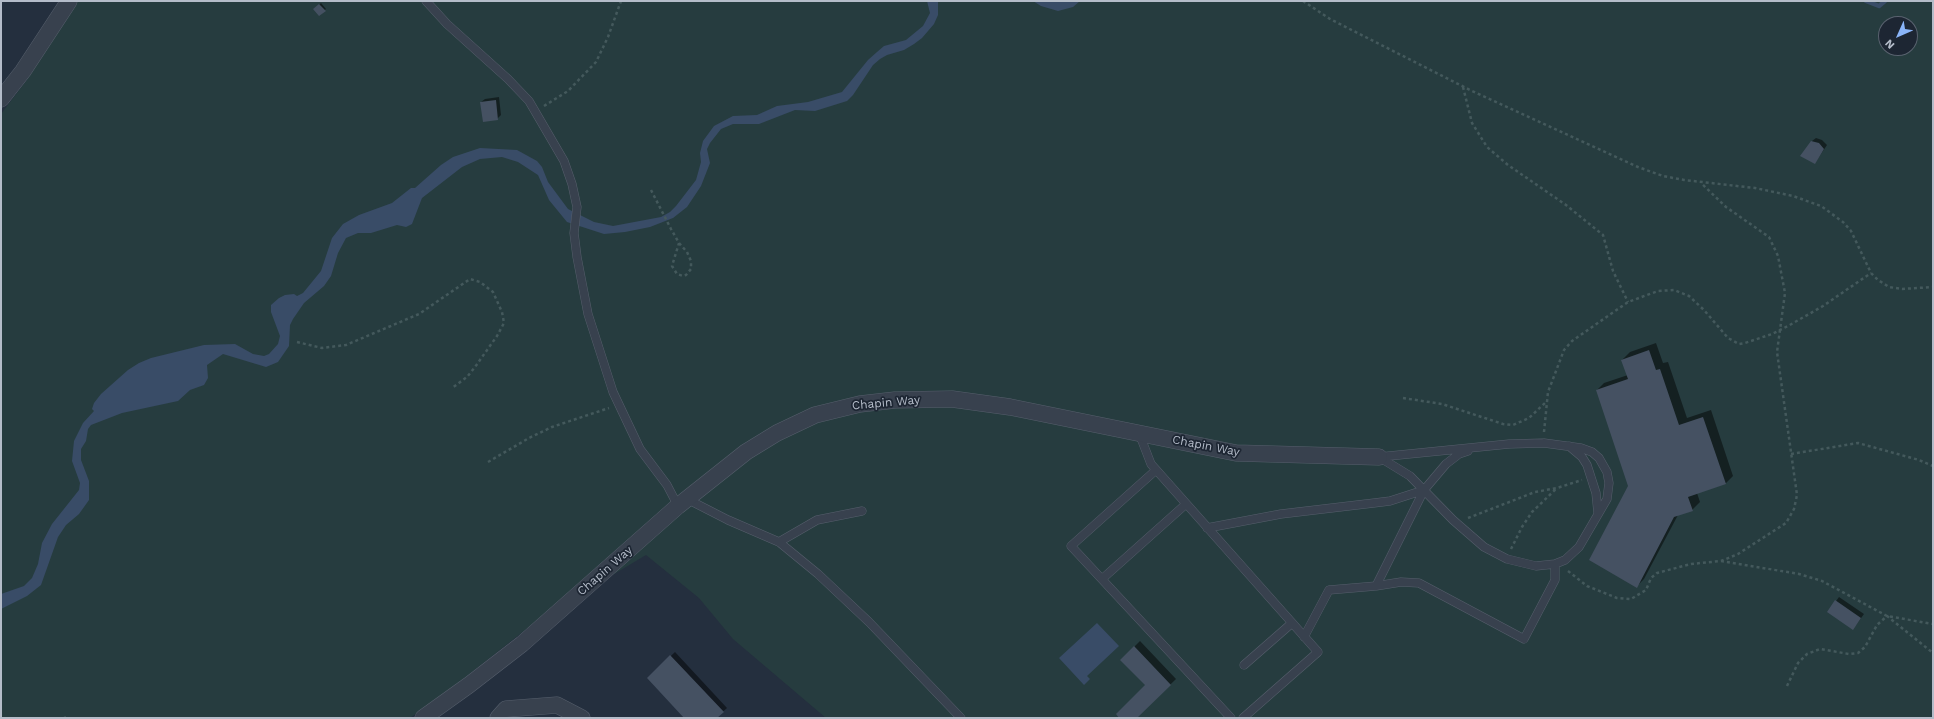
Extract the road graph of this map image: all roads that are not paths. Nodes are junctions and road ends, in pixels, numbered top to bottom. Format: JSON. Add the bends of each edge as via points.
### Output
{"nodes":[{"id":1,"x":69,"y":1,"type":"edge"},
{"id":2,"x":426,"y":1,"type":"edge"},
{"id":3,"x":1,"y":99,"type":"edge"},
{"id":4,"x":1139,"y":433,"type":"junction"},
{"id":5,"x":1568,"y":446,"type":"junction"},
{"id":6,"x":1480,"y":448,"type":"junction"},
{"id":7,"x":1379,"y":457,"type":"junction"},
{"id":8,"x":1156,"y":470,"type":"junction"},
{"id":9,"x":1424,"y":490,"type":"junction"},
{"id":10,"x":682,"y":503,"type":"junction"},
{"id":11,"x":1186,"y":504,"type":"junction"},
{"id":12,"x":862,"y":511,"type":"dead end"},
{"id":13,"x":1598,"y":514,"type":"junction"},
{"id":14,"x":1207,"y":528,"type":"junction"},
{"id":15,"x":779,"y":542,"type":"junction"},
{"id":16,"x":1555,"y":564,"type":"junction"},
{"id":17,"x":1102,"y":579,"type":"junction"},
{"id":18,"x":1376,"y":586,"type":"junction"},
{"id":19,"x":1292,"y":623,"type":"junction"},
{"id":20,"x":1304,"y":637,"type":"junction"},
{"id":21,"x":1244,"y":665,"type":"dead end"},
{"id":22,"x":423,"y":718,"type":"edge"},
{"id":23,"x":498,"y":718,"type":"edge"},
{"id":24,"x":582,"y":718,"type":"edge"},
{"id":25,"x":961,"y":718,"type":"edge"},
{"id":26,"x":1231,"y":718,"type":"edge"},
{"id":27,"x":1244,"y":718,"type":"edge"}],
"edges":[{"from":1,"to":3,"type":"street"},
{"from":2,"to":10,"type":"lane","via":[[529,101],[564,161],[577,207],[574,233],[588,314],[613,392],[640,449]]},
{"from":4,"to":7,"type":"street","name":"Chapin Way","via":[[1236,453]]},
{"from":4,"to":8,"type":"lane","via":[[1151,464]]},
{"from":4,"to":10,"type":"street","name":"Chapin Way","via":[[1010,407],[952,399],[895,400],[860,404],[815,415],[778,432],[746,452]]},
{"from":5,"to":6,"type":"lane","via":[[1544,443]]},
{"from":5,"to":13,"type":"lane","via":[[1582,457],[1592,477]]},
{"from":5,"to":13,"type":"lane","via":[[1592,452],[1607,472],[1607,499]]},
{"from":6,"to":7,"type":"lane"},
{"from":6,"to":9,"type":"lane","via":[[1459,454],[1446,464]]},
{"from":7,"to":9,"type":"lane","via":[[1410,476]]},
{"from":8,"to":11,"type":"lane"},
{"from":8,"to":17,"type":"lane","via":[[1071,546]]},
{"from":9,"to":14,"type":"lane","via":[[1374,503],[1281,514]]},
{"from":9,"to":16,"type":"lane","via":[[1484,547],[1507,559],[1536,566]]},
{"from":9,"to":18,"type":"lane"},
{"from":10,"to":15,"type":"lane"},
{"from":10,"to":22,"type":"street","name":"Chapin Way","via":[[522,644]]},
{"from":11,"to":14,"type":"lane"},
{"from":11,"to":17,"type":"lane"},
{"from":12,"to":15,"type":"lane","via":[[817,520]]},
{"from":13,"to":16,"type":"lane","via":[[1578,547],[1565,560]]},
{"from":14,"to":19,"type":"lane"},
{"from":15,"to":25,"type":"lane","via":[[869,622]]},
{"from":16,"to":18,"type":"lane","via":[[1555,580],[1524,639],[1419,583],[1401,582]]},
{"from":17,"to":26,"type":"lane"},
{"from":18,"to":20,"type":"lane","via":[[1329,590]]},
{"from":19,"to":20,"type":"lane"},
{"from":19,"to":21,"type":"lane"},
{"from":20,"to":27,"type":"lane","via":[[1318,652]]},
{"from":23,"to":24,"type":"street","via":[[506,709],[557,705]]}]}
